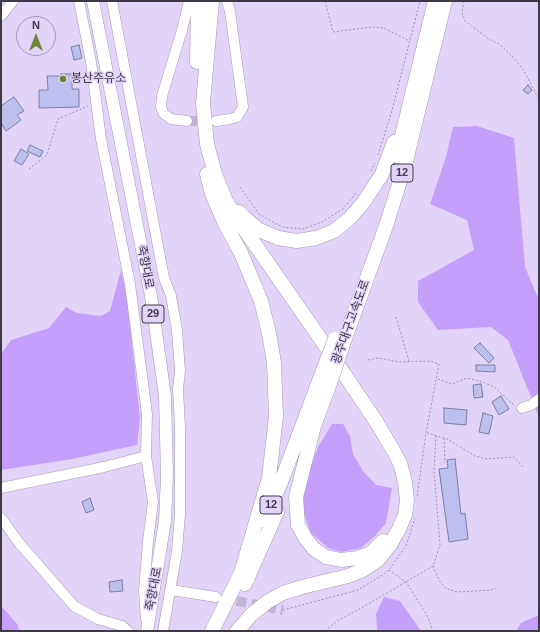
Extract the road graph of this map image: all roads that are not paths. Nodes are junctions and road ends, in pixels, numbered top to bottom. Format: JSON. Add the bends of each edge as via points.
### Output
{"nodes":[{"id":1,"x":14,"y":1,"type":"edge"},
{"id":2,"x":79,"y":1,"type":"edge"},
{"id":3,"x":94,"y":1,"type":"edge"},
{"id":4,"x":112,"y":1,"type":"edge"},
{"id":5,"x":189,"y":1,"type":"edge"},
{"id":6,"x":198,"y":1,"type":"edge"},
{"id":7,"x":212,"y":1,"type":"edge"},
{"id":8,"x":227,"y":1,"type":"edge"},
{"id":9,"x":435,"y":1,"type":"edge"},
{"id":10,"x":446,"y":1,"type":"edge"},
{"id":11,"x":1,"y":16,"type":"edge"},
{"id":12,"x":420,"y":66,"type":"junction"},
{"id":13,"x":187,"y":121,"type":"tunnel mouth"},
{"id":14,"x":216,"y":121,"type":"tunnel mouth"},
{"id":15,"x":212,"y":176,"type":"junction"},
{"id":16,"x":340,"y":339,"type":"junction"},
{"id":17,"x":325,"y":379,"type":"junction"},
{"id":18,"x":539,"y":399,"type":"edge"},
{"id":19,"x":522,"y":408,"type":"road end"},
{"id":20,"x":314,"y":426,"type":"junction"},
{"id":21,"x":146,"y":456,"type":"junction"},
{"id":22,"x":1,"y":488,"type":"edge"},
{"id":23,"x":1,"y":518,"type":"edge"},
{"id":24,"x":240,"y":576,"type":"junction"},
{"id":25,"x":171,"y":590,"type":"junction"},
{"id":26,"x":216,"y":597,"type":"tunnel mouth"},
{"id":27,"x":128,"y":631,"type":"edge"},
{"id":28,"x":147,"y":631,"type":"edge"},
{"id":29,"x":163,"y":631,"type":"edge"},
{"id":30,"x":212,"y":631,"type":"edge"},
{"id":31,"x":222,"y":631,"type":"edge"},
{"id":32,"x":237,"y":631,"type":"edge"}],
"edges":[{"from":1,"to":11,"type":"street"},
{"from":2,"to":21,"type":"street","via":[[101,139],[130,284],[147,414]]},
{"from":3,"to":28,"type":"main road","name":"죽향대로","number":"29","via":[[151,296],[165,396],[165,521]]},
{"from":4,"to":25,"type":"street","via":[[164,278],[171,296],[177,330],[180,371],[180,514]]},
{"from":5,"to":13,"type":"street","via":[[162,96],[161,108],[171,120]]},
{"from":6,"to":15,"type":"highway","via":[[197,123],[204,165]]},
{"from":7,"to":15,"type":"highway","via":[[203,103]]},
{"from":8,"to":14,"type":"street","via":[[243,107],[237,117]]},
{"from":9,"to":12,"type":"highway","name":"광주대구고속도로","number":"12"},
{"from":10,"to":16,"type":"highway","name":"광주대구고속도로","number":"12","via":[[405,165],[386,226]]},
{"from":12,"to":15,"type":"highway","via":[[382,174],[349,219],[334,231],[316,238],[297,241],[278,238],[259,230],[244,217]]},
{"from":12,"to":16,"type":"highway","name":"광주대구고속도로","number":"12","via":[[379,220]]},
{"from":15,"to":20,"type":"highway","via":[[235,226],[371,425],[395,466],[401,498],[398,517],[382,542],[371,553],[341,560],[326,557],[314,549],[298,525],[296,497]]},
{"from":15,"to":24,"type":"highway","via":[[212,194],[241,253],[260,301],[274,363],[276,416],[268,478]]},
{"from":15,"to":32,"type":"highway","via":[[240,223],[377,423],[400,463],[407,501],[399,529],[378,560],[348,576],[283,593],[251,615]]},
{"from":16,"to":17,"type":"highway","name":"광주대구고속도로","number":"12","bridge":true},
{"from":17,"to":20,"type":"highway","name":"광주대구고속도로","number":"12"},
{"from":17,"to":24,"type":"highway","name":"광주대구고속도로","number":"12"},
{"from":18,"to":19,"type":"street"},
{"from":20,"to":31,"type":"highway","name":"광주대구고속도로","number":"12"},
{"from":21,"to":22,"type":"street"},
{"from":21,"to":28,"type":"street","via":[[153,502],[144,591]]},
{"from":23,"to":27,"type":"street","via":[[74,606],[98,619],[122,626]]},
{"from":24,"to":30,"type":"highway","name":"광주대구고속도로","number":"12"},
{"from":25,"to":26,"type":"street"},
{"from":25,"to":29,"type":"street"}]}
